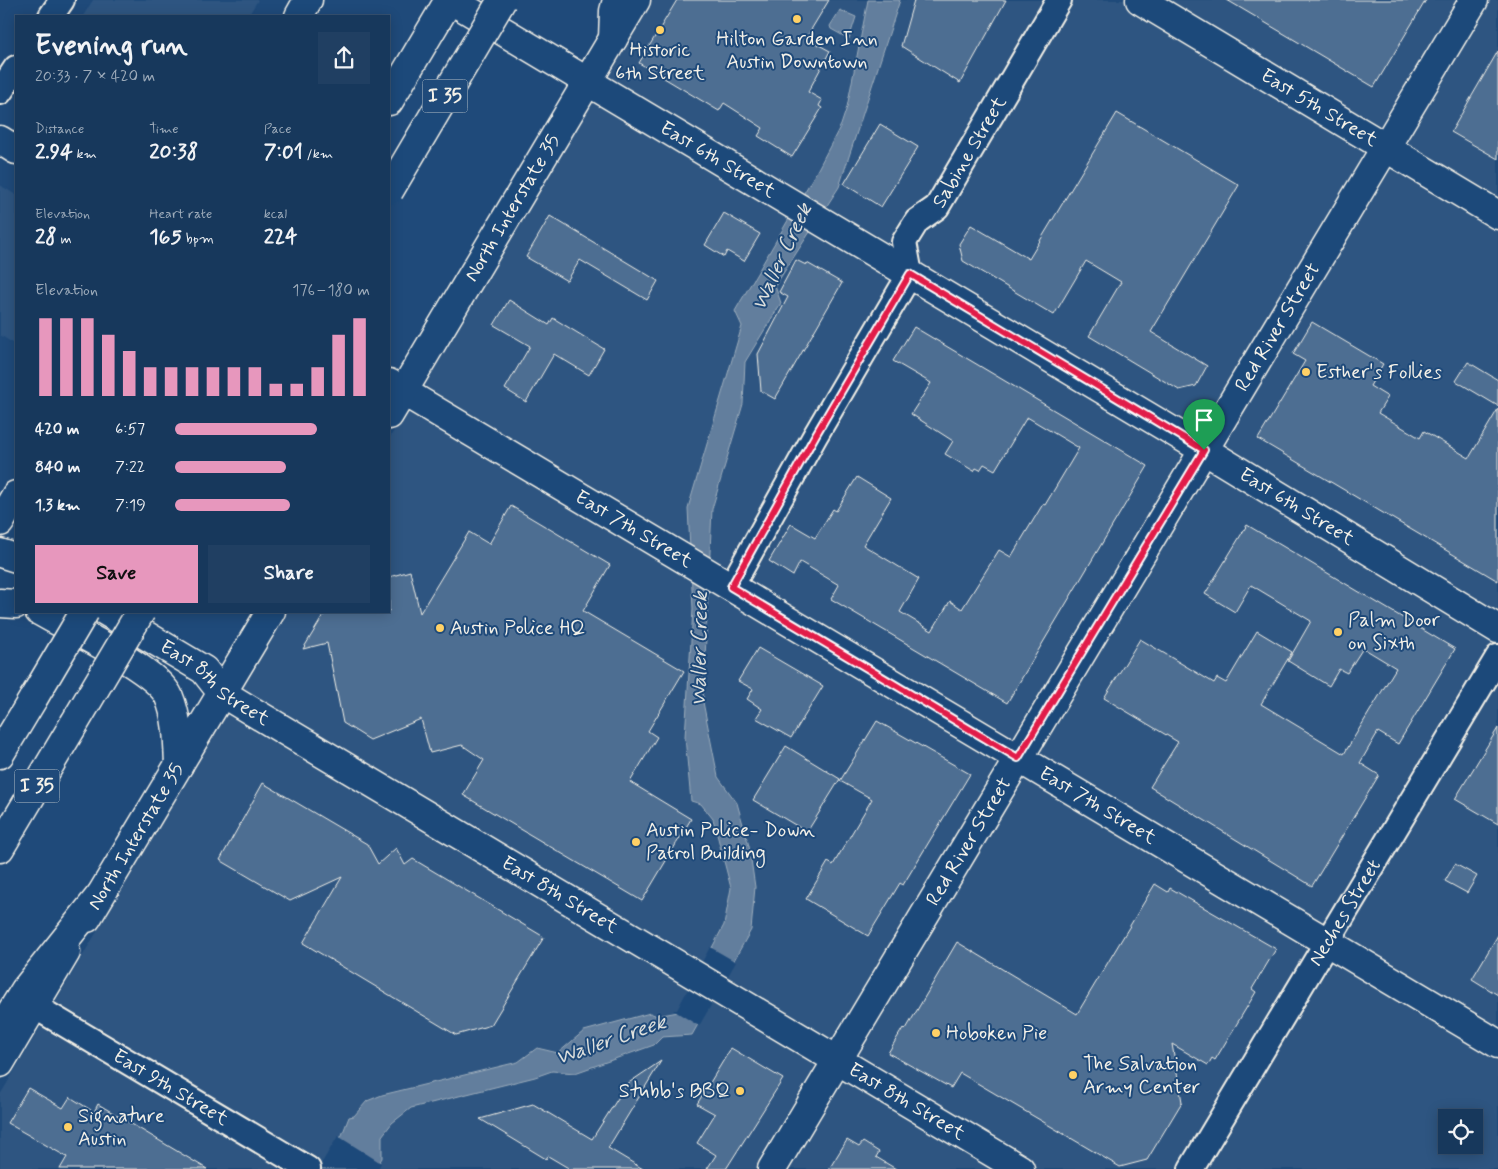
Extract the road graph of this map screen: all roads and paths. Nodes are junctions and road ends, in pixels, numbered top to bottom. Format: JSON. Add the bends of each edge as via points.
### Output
{"nodes":[{"id":1,"x":62,"y":0,"type":"edge"},
{"id":2,"x":308,"y":0,"type":"edge"},
{"id":3,"x":450,"y":0,"type":"edge"},
{"id":4,"x":502,"y":0,"type":"edge"},
{"id":5,"x":617,"y":0,"type":"edge"},
{"id":6,"x":636,"y":0,"type":"edge"},
{"id":7,"x":1059,"y":0,"type":"edge"},
{"id":8,"x":1140,"y":0,"type":"edge"},
{"id":9,"x":1474,"y":0,"type":"edge"},
{"id":10,"x":52,"y":15,"type":"edge"},
{"id":11,"x":300,"y":15,"type":"edge"},
{"id":12,"x":613,"y":39,"type":"junction"},
{"id":13,"x":15,"y":70,"type":"edge"},
{"id":14,"x":589,"y":82,"type":"junction"},
{"id":15,"x":0,"y":92,"type":"edge"},
{"id":16,"x":390,"y":99,"type":"edge"},
{"id":17,"x":0,"y":140,"type":"edge"},
{"id":18,"x":1386,"y":147,"type":"junction"},
{"id":19,"x":15,"y":149,"type":"edge"},
{"id":20,"x":390,"y":189,"type":"edge"},
{"id":21,"x":1498,"y":215,"type":"edge"},
{"id":22,"x":910,"y":274,"type":"junction"},
{"id":23,"x":396,"y":387,"type":"edge"},
{"id":24,"x":390,"y":411,"type":"edge"},
{"id":25,"x":1204,"y":450,"type":"junction"},
{"id":26,"x":15,"y":497,"type":"edge"},
{"id":27,"x":0,"y":522,"type":"edge"},
{"id":28,"x":0,"y":553,"type":"edge"},
{"id":29,"x":15,"y":558,"type":"edge"},
{"id":30,"x":731,"y":587,"type":"junction"},
{"id":31,"x":0,"y":603,"type":"edge"},
{"id":32,"x":15,"y":604,"type":"edge"},
{"id":33,"x":42,"y":613,"type":"edge"},
{"id":34,"x":84,"y":613,"type":"edge"},
{"id":35,"x":108,"y":613,"type":"edge"},
{"id":36,"x":140,"y":613,"type":"edge"},
{"id":37,"x":270,"y":613,"type":"edge"},
{"id":38,"x":1498,"y":629,"type":"edge"},
{"id":39,"x":1498,"y":657,"type":"edge"},
{"id":40,"x":222,"y":693,"type":"junction"},
{"id":41,"x":0,"y":754,"type":"edge"},
{"id":42,"x":1018,"y":758,"type":"junction"},
{"id":43,"x":179,"y":765,"type":"junction"},
{"id":44,"x":0,"y":848,"type":"edge"},
{"id":45,"x":99,"y":897,"type":"junction"},
{"id":46,"x":1327,"y":942,"type":"junction"},
{"id":47,"x":34,"y":1006,"type":"junction"},
{"id":48,"x":0,"y":1030,"type":"edge"},
{"id":49,"x":1498,"y":1044,"type":"edge"},
{"id":50,"x":837,"y":1060,"type":"junction"},
{"id":51,"x":0,"y":1063,"type":"edge"},
{"id":52,"x":308,"y":1169,"type":"edge"},
{"id":53,"x":772,"y":1169,"type":"edge"},
{"id":54,"x":1020,"y":1169,"type":"edge"},
{"id":55,"x":1191,"y":1169,"type":"edge"}],
"edges":[{"from":1,"to":10,"type":"street"},
{"from":2,"to":11,"type":"main road"},
{"from":3,"to":14,"type":"main road","name":"East 6th Street"},
{"from":3,"to":16,"type":"main road","number":"I 35"},
{"from":4,"to":20,"type":"main road","number":"I 35","bridge":true},
{"from":5,"to":12,"type":"main road"},
{"from":6,"to":12,"type":"main road","name":"North Interstate 35"},
{"from":7,"to":22,"type":"street","name":"Sabine Street","via":[[937,207],[918,220],[904,242]]},
{"from":8,"to":18,"type":"main road","name":"East 5th Street"},
{"from":9,"to":18,"type":"main road","name":"Red River Street"},
{"from":12,"to":14,"type":"main road","name":"North Interstate 35"},
{"from":13,"to":15,"type":"street"},
{"from":14,"to":22,"type":"main road","name":"East 6th Street"},
{"from":14,"to":23,"type":"main road","name":"North Interstate 35"},
{"from":17,"to":19,"type":"main road"},
{"from":18,"to":21,"type":"main road","name":"East 5th Street"},
{"from":18,"to":25,"type":"main road","name":"Red River Street"},
{"from":22,"to":25,"type":"main road","name":"East 6th Street"},
{"from":22,"to":30,"type":"street"},
{"from":23,"to":24,"type":"main road","name":"North Interstate 35"},
{"from":23,"to":30,"type":"main road","name":"East 7th Street"},
{"from":25,"to":38,"type":"main road","name":"East 6th Street"},
{"from":25,"to":42,"type":"main road","name":"Red River Street"},
{"from":26,"to":27,"type":"main road"},
{"from":28,"to":29,"type":"main road"},
{"from":30,"to":42,"type":"main road","name":"East 7th Street"},
{"from":31,"to":32,"type":"main road"},
{"from":33,"to":43,"type":"main road","via":[[156,681],[168,695],[177,720]]},
{"from":34,"to":41,"type":"main road","number":"I 35","bridge":true},
{"from":35,"to":40,"type":"main road","name":"East 8th Street","via":[[204,670]]},
{"from":36,"to":44,"type":"main road","number":"I 35","bridge":true},
{"from":37,"to":40,"type":"main road","name":"North Interstate 35"},
{"from":39,"to":46,"type":"street","name":"Neches Street"},
{"from":40,"to":43,"type":"main road","name":"North Interstate 35"},
{"from":40,"to":50,"type":"main road","name":"East 8th Street"},
{"from":42,"to":46,"type":"main road","name":"East 7th Street"},
{"from":42,"to":50,"type":"main road","name":"Red River Street"},
{"from":43,"to":45,"type":"main road","name":"North Interstate 35"},
{"from":45,"to":47,"type":"main road","name":"North Interstate 35"},
{"from":45,"to":48,"type":"main road","via":[[25,990]]},
{"from":46,"to":49,"type":"main road","name":"East 7th Street"},
{"from":46,"to":55,"type":"street","name":"Neches Street"},
{"from":47,"to":51,"type":"main road","name":"North Interstate 35"},
{"from":47,"to":52,"type":"street","name":"East 9th Street"},
{"from":50,"to":53,"type":"main road","name":"Red River Street"},
{"from":50,"to":54,"type":"main road","name":"East 8th Street"}]}
